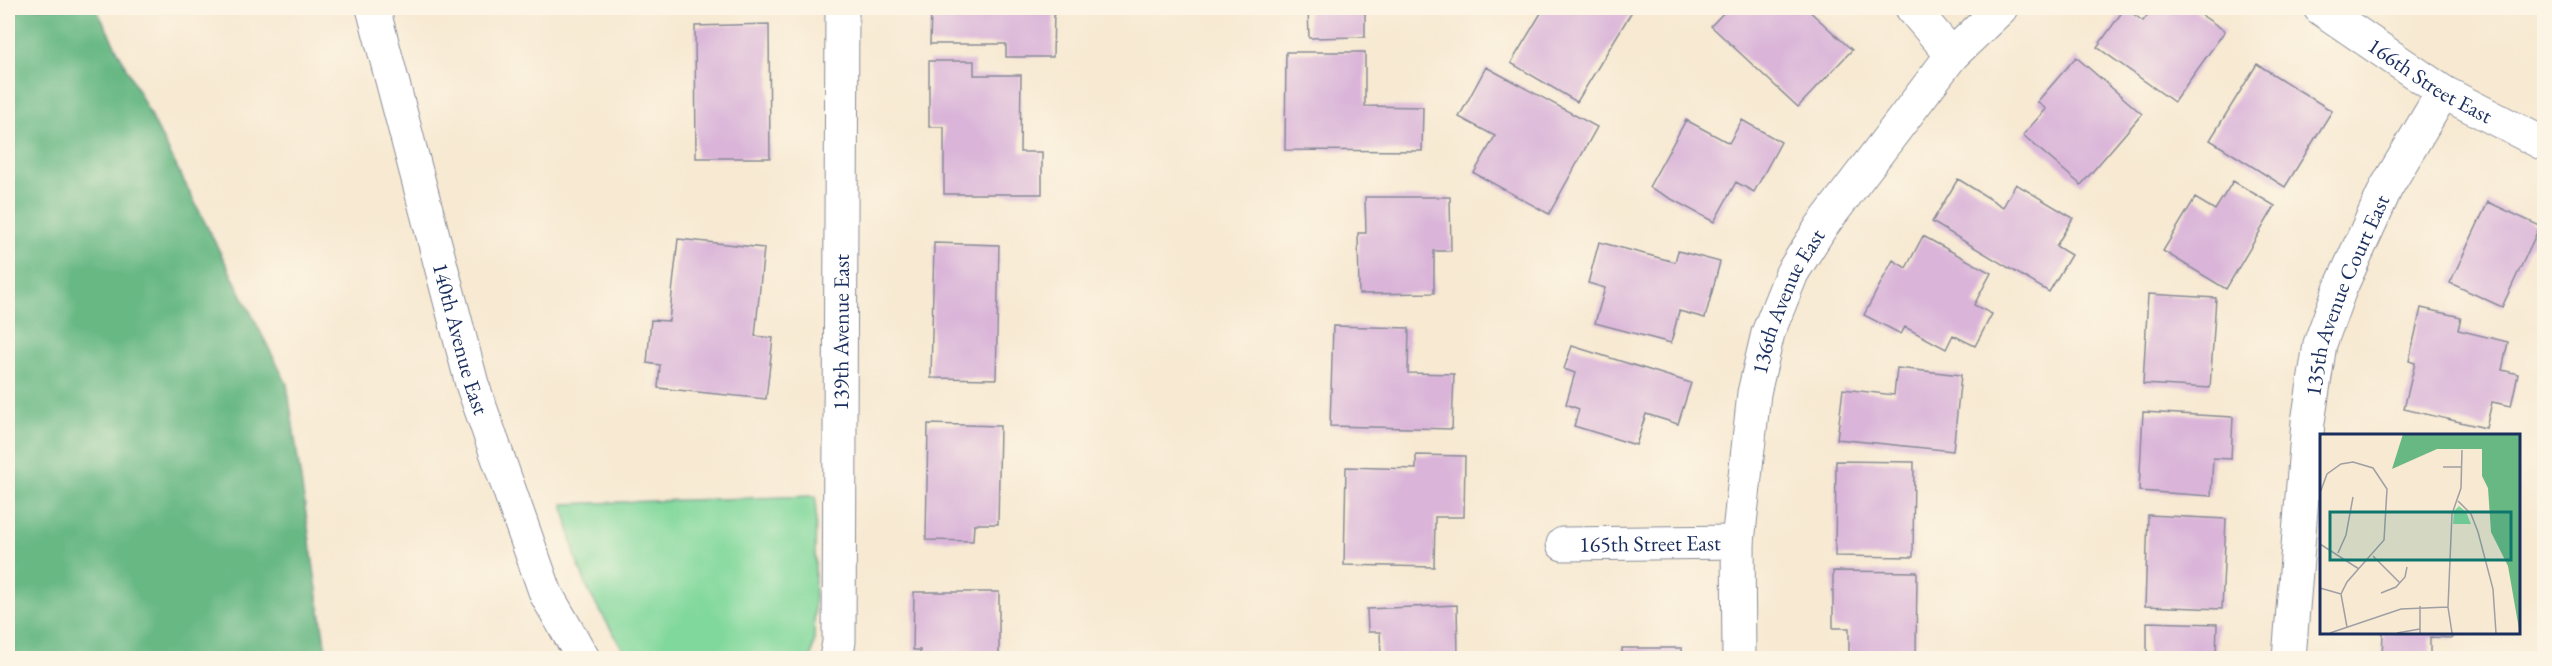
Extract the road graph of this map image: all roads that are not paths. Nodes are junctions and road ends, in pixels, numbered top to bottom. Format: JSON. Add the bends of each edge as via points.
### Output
{"nodes":[{"id":1,"x":373,"y":8,"type":"edge"},
{"id":2,"x":842,"y":8,"type":"edge"},
{"id":3,"x":1912,"y":8,"type":"edge"},
{"id":4,"x":2001,"y":8,"type":"edge"},
{"id":5,"x":2320,"y":8,"type":"edge"},
{"id":6,"x":1952,"y":56,"type":"junction"},
{"id":7,"x":2443,"y":92,"type":"junction"},
{"id":8,"x":2544,"y":144,"type":"edge"},
{"id":9,"x":1738,"y":542,"type":"junction"},
{"id":10,"x":1563,"y":544,"type":"dead end"},
{"id":11,"x":583,"y":658,"type":"edge"},
{"id":12,"x":836,"y":658,"type":"edge"},
{"id":13,"x":1738,"y":658,"type":"edge"},
{"id":14,"x":2289,"y":658,"type":"edge"}],
"edges":[{"from":1,"to":11,"type":"street","name":"140th Avenue East","via":[[472,384],[546,594]]},
{"from":2,"to":12,"type":"street","name":"139th Avenue East"},
{"from":3,"to":6,"type":"street"},
{"from":4,"to":6,"type":"street","name":"136th Avenue East"},
{"from":5,"to":7,"type":"street","name":"166th Street East"},
{"from":6,"to":9,"type":"street","name":"136th Avenue East","via":[[1821,227],[1792,273],[1768,333],[1754,393]]},
{"from":7,"to":8,"type":"street","name":"166th Street East"},
{"from":7,"to":14,"type":"street","name":"135th Avenue Court East","via":[[2386,188],[2340,289],[2320,344],[2308,422]]},
{"from":9,"to":10,"type":"street","name":"165th Street East"},
{"from":9,"to":13,"type":"street","name":"136th Avenue East"}]}
